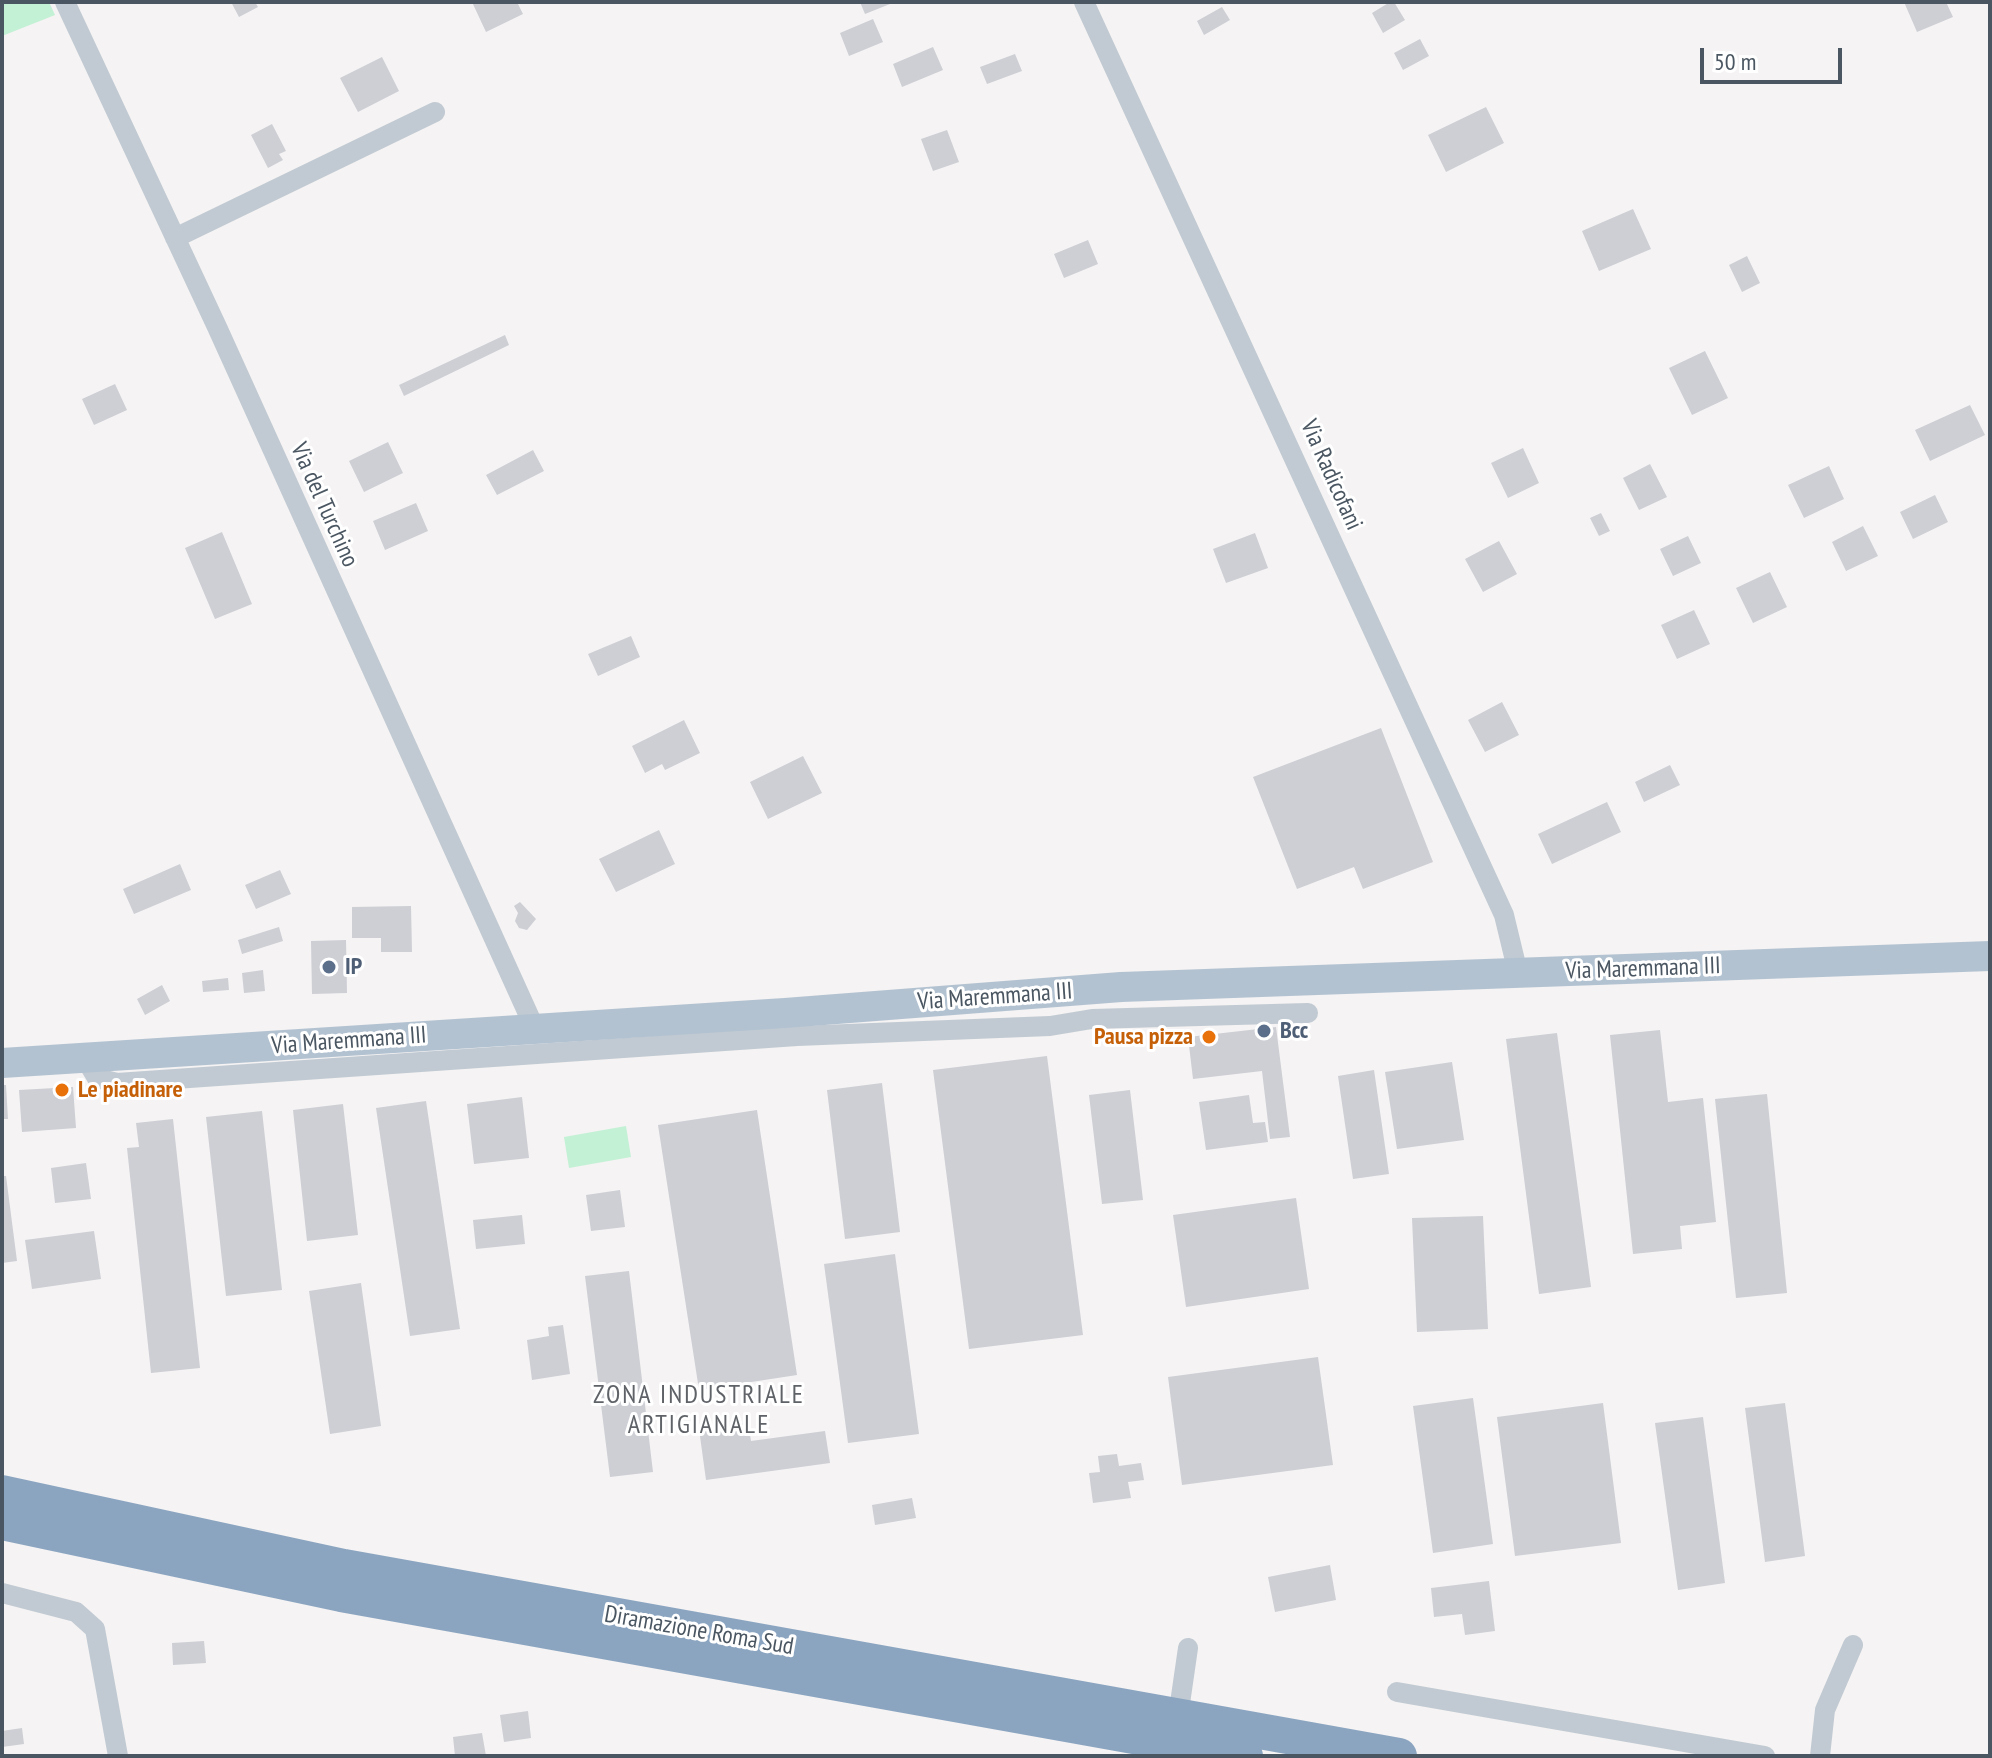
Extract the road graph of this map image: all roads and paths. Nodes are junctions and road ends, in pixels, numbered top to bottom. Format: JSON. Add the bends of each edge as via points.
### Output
{"nodes":[{"id":1,"x":65,"y":2,"type":"edge"},
{"id":2,"x":1084,"y":2,"type":"edge"},
{"id":3,"x":435,"y":112,"type":"dead end"},
{"id":4,"x":175,"y":238,"type":"junction"},
{"id":5,"x":1990,"y":956,"type":"edge"},
{"id":6,"x":1518,"y":973,"type":"junction"},
{"id":7,"x":1308,"y":1013,"type":"dead end"},
{"id":8,"x":535,"y":1029,"type":"junction"},
{"id":9,"x":85,"y":1058,"type":"junction"},
{"id":10,"x":2,"y":1063,"type":"edge"},
{"id":11,"x":2,"y":1493,"type":"edge"},
{"id":12,"x":2,"y":1522,"type":"edge"},
{"id":13,"x":2,"y":1593,"type":"edge"},
{"id":14,"x":1853,"y":1645,"type":"dead end"},
{"id":15,"x":1188,"y":1648,"type":"dead end"},
{"id":16,"x":1397,"y":1692,"type":"dead end"},
{"id":17,"x":118,"y":1756,"type":"edge"},
{"id":18,"x":1172,"y":1756,"type":"edge"},
{"id":19,"x":1245,"y":1756,"type":"edge"},
{"id":20,"x":1399,"y":1756,"type":"edge"},
{"id":21,"x":1765,"y":1756,"type":"edge"},
{"id":22,"x":1820,"y":1756,"type":"edge"}],
"edges":[{"from":1,"to":4,"type":"street","name":"Via del Turchino"},
{"from":2,"to":6,"type":"street","name":"Via Radicofani","via":[[1497,901],[1511,934]]},
{"from":3,"to":4,"type":"street"},
{"from":4,"to":8,"type":"street","name":"Via del Turchino"},
{"from":5,"to":6,"type":"main road","name":"Via Maremmana III"},
{"from":6,"to":8,"type":"main road","name":"Via Maremmana III","via":[[1121,987]]},
{"from":7,"to":9,"type":"street","via":[[797,1036],[117,1083],[97,1078]]},
{"from":8,"to":9,"type":"main road","name":"Via Maremmana III"},
{"from":9,"to":10,"type":"main road","name":"Via Maremmana III"},
{"from":11,"to":20,"type":"highway","name":"Diramazione Roma Sud","via":[[344,1567]]},
{"from":12,"to":19,"type":"highway","name":"Diramazione Roma Sud","via":[[326,1591]]},
{"from":13,"to":17,"type":"street","via":[[76,1612],[95,1629]]},
{"from":14,"to":22,"type":"street","via":[[1825,1710]]},
{"from":15,"to":18,"type":"street"},
{"from":16,"to":21,"type":"street"}]}
